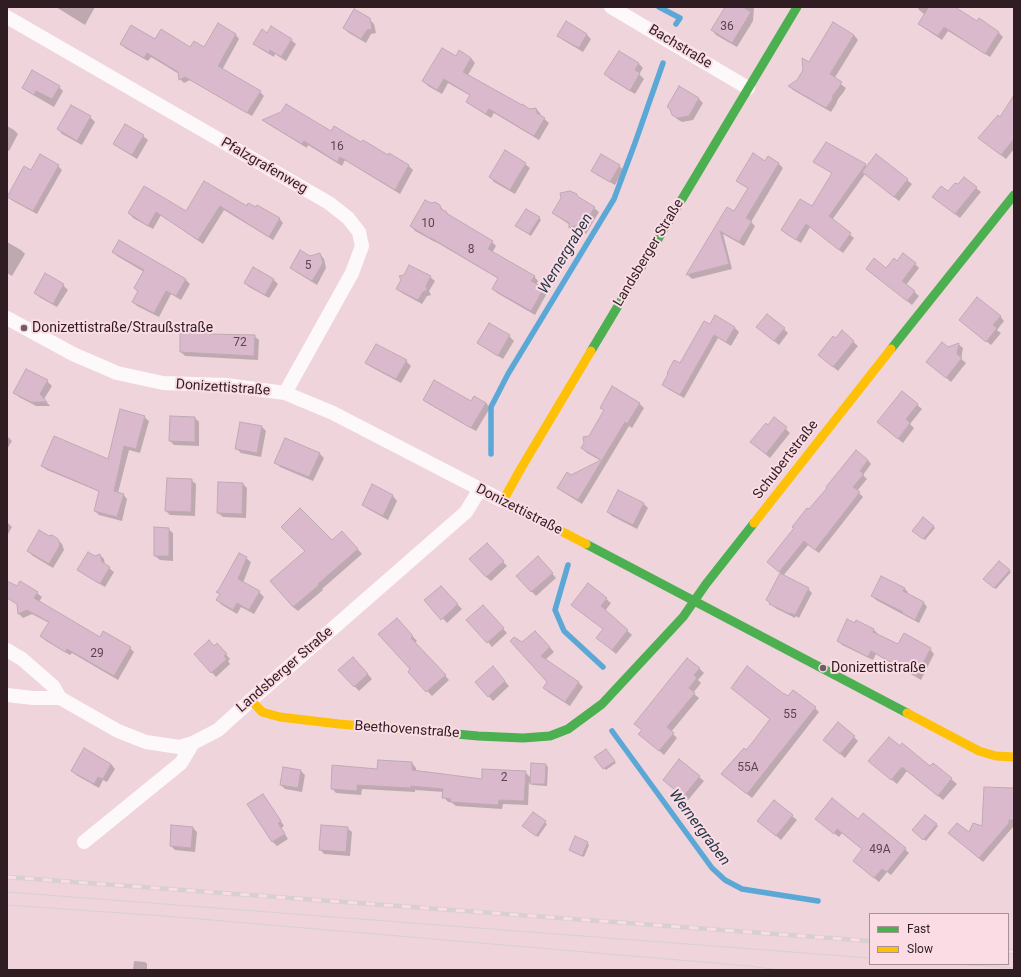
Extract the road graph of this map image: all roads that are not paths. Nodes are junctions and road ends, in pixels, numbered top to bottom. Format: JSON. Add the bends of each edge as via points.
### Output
{"nodes":[{"id":1,"x":611,"y":7,"type":"edge"},
{"id":2,"x":796,"y":7,"type":"edge"},
{"id":3,"x":9,"y":12,"type":"edge"},
{"id":4,"x":748,"y":88,"type":"junction"},
{"id":5,"x":1014,"y":195,"type":"edge"},
{"id":6,"x":7,"y":318,"type":"edge"},
{"id":7,"x":285,"y":393,"type":"junction"},
{"id":8,"x":480,"y":489,"type":"junction"},
{"id":9,"x":503,"y":501,"type":"junction"},
{"id":10,"x":695,"y":601,"type":"junction"},
{"id":11,"x":7,"y":650,"type":"edge"},
{"id":12,"x":7,"y":696,"type":"edge"},
{"id":13,"x":60,"y":698,"type":"junction"},
{"id":14,"x":251,"y":700,"type":"junction"},
{"id":15,"x":568,"y":729,"type":"joint"},
{"id":16,"x":193,"y":743,"type":"junction"},
{"id":17,"x":1014,"y":757,"type":"edge"},
{"id":18,"x":84,"y":842,"type":"dead end"}],
"edges":[{"from":1,"to":4,"type":"street","name":"Bachstraße"},
{"from":2,"to":4,"type":"street","name":"Landsberger Straße"},
{"from":3,"to":7,"type":"street","name":"Pfalzgrafenweg","via":[[329,203],[348,218],[359,232],[362,246],[352,273]]},
{"from":4,"to":9,"type":"street","name":"Landsberger Straße"},
{"from":5,"to":10,"type":"street","name":"Schubertstraße"},
{"from":6,"to":7,"type":"street","name":"Donizettistraße","via":[[73,354],[117,373],[163,383],[226,385]]},
{"from":7,"to":8,"type":"street","name":"Donizettistraße","via":[[332,413]]},
{"from":8,"to":9,"type":"street","name":"Donizettistraße"},
{"from":8,"to":14,"type":"street","name":"Landsberger Straße","via":[[466,512]]},
{"from":9,"to":10,"type":"street","name":"Donizettistraße"},
{"from":10,"to":15,"type":"street","name":"Schubertstraße","via":[[602,704]]},
{"from":10,"to":17,"type":"street","name":"Donizettistraße","via":[[979,751],[996,756]]},
{"from":11,"to":13,"type":"street","via":[[22,659],[53,686]]},
{"from":12,"to":13,"type":"street"},
{"from":13,"to":16,"type":"street","via":[[118,731],[146,742],[179,747]]},
{"from":14,"to":15,"type":"street","name":"Beethovenstraße","via":[[262,712],[280,717],[340,724],[523,738],[550,736]]},
{"from":14,"to":16,"type":"street","name":"Landsberger Straße","via":[[218,730]]},
{"from":16,"to":18,"type":"street","via":[[181,763]]}]}
